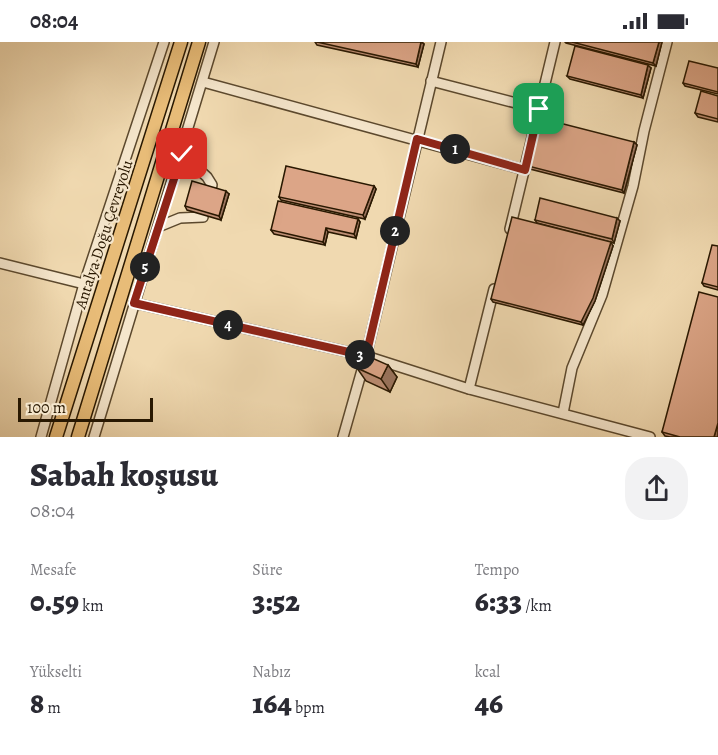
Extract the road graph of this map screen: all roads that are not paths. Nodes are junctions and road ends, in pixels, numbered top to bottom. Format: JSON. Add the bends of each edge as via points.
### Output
{"nodes":[{"id":1,"x":164,"y":42,"type":"edge"},
{"id":2,"x":181,"y":42,"type":"edge"},
{"id":3,"x":199,"y":42,"type":"edge"},
{"id":4,"x":214,"y":42,"type":"edge"},
{"id":5,"x":441,"y":42,"type":"edge"},
{"id":6,"x":555,"y":42,"type":"edge"},
{"id":7,"x":667,"y":42,"type":"edge"},
{"id":8,"x":431,"y":81,"type":"junction"},
{"id":9,"x":203,"y":82,"type":"junction"},
{"id":10,"x":539,"y":109,"type":"junction"},
{"id":11,"x":417,"y":139,"type":"junction"},
{"id":12,"x":182,"y":154,"type":"junction"},
{"id":13,"x":525,"y":170,"type":"junction"},
{"id":14,"x":211,"y":189,"type":"edge"},
{"id":15,"x":203,"y":214,"type":"edge"},
{"id":16,"x":158,"y":227,"type":"junction"},
{"id":17,"x":508,"y":237,"type":"edge"},
{"id":18,"x":0,"y":263,"type":"edge"},
{"id":19,"x":496,"y":283,"type":"edge"},
{"id":20,"x":84,"y":284,"type":"junction"},
{"id":21,"x":134,"y":303,"type":"junction"},
{"id":22,"x":366,"y":356,"type":"junction"},
{"id":23,"x":469,"y":389,"type":"junction"},
{"id":24,"x":563,"y":413,"type":"junction"},
{"id":25,"x":41,"y":437,"type":"edge"},
{"id":26,"x":56,"y":437,"type":"edge"},
{"id":27,"x":78,"y":437,"type":"edge"},
{"id":28,"x":94,"y":437,"type":"edge"},
{"id":29,"x":343,"y":437,"type":"edge"},
{"id":30,"x":650,"y":437,"type":"edge"}],
"edges":[{"from":1,"to":20,"type":"street"},
{"from":2,"to":26,"type":"main road","name":"Antalya Doğu Çevreyolu"},
{"from":3,"to":27,"type":"main road","name":"Antalya Doğu Çevreyolu"},
{"from":4,"to":9,"type":"street"},
{"from":5,"to":8,"type":"street"},
{"from":6,"to":10,"type":"street"},
{"from":7,"to":24,"type":"street","via":[[633,186],[602,295],[572,368]]},
{"from":8,"to":10,"type":"street"},
{"from":8,"to":11,"type":"street"},
{"from":9,"to":11,"type":"street"},
{"from":9,"to":12,"type":"street"},
{"from":10,"to":13,"type":"street"},
{"from":11,"to":13,"type":"street"},
{"from":11,"to":22,"type":"street"},
{"from":12,"to":14,"type":"street","via":[[207,177]]},
{"from":12,"to":16,"type":"street"},
{"from":13,"to":17,"type":"street"},
{"from":15,"to":16,"type":"street"},
{"from":16,"to":21,"type":"street"},
{"from":18,"to":20,"type":"street"},
{"from":19,"to":23,"type":"street"},
{"from":20,"to":25,"type":"street"},
{"from":21,"to":22,"type":"street"},
{"from":21,"to":28,"type":"street"},
{"from":22,"to":23,"type":"street"},
{"from":22,"to":29,"type":"street"},
{"from":23,"to":24,"type":"street"},
{"from":24,"to":30,"type":"street"}]}
